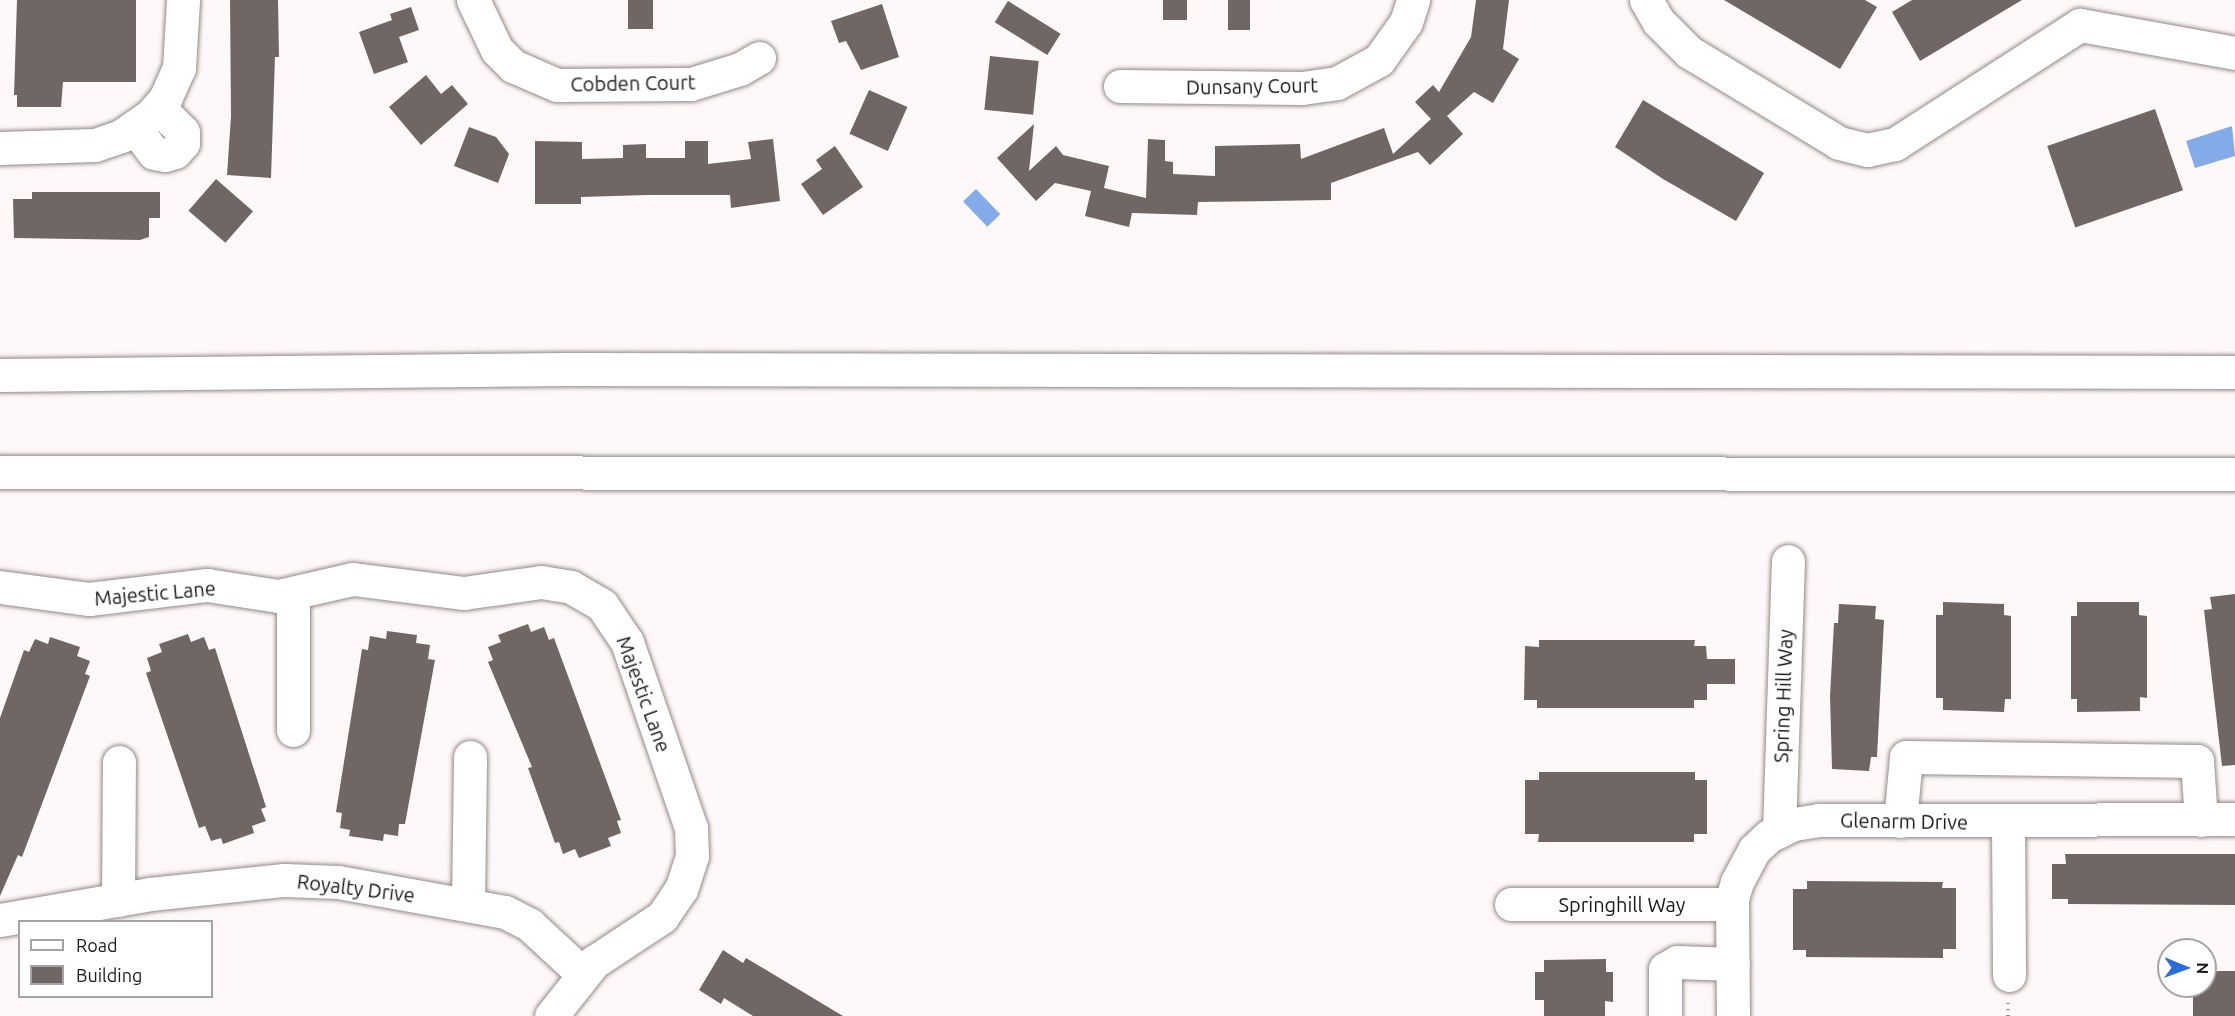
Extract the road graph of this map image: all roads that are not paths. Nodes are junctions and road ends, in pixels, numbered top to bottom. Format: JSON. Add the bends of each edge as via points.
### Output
{"nodes":[{"id":1,"x":183,"y":0,"type":"edge"},
{"id":2,"x":473,"y":0,"type":"edge"},
{"id":3,"x":1413,"y":0,"type":"edge"},
{"id":4,"x":1646,"y":0,"type":"edge"},
{"id":5,"x":2075,"y":13,"type":"edge"},
{"id":6,"x":2235,"y":53,"type":"edge"},
{"id":7,"x":759,"y":58,"type":"dead end"},
{"id":8,"x":1120,"y":86,"type":"dead end"},
{"id":9,"x":0,"y":148,"type":"edge"},
{"id":10,"x":2235,"y":372,"type":"edge"},
{"id":11,"x":0,"y":375,"type":"edge"},
{"id":12,"x":0,"y":472,"type":"edge"},
{"id":13,"x":2235,"y":474,"type":"edge"},
{"id":14,"x":1788,"y":561,"type":"dead end"},
{"id":15,"x":0,"y":588,"type":"edge"},
{"id":16,"x":293,"y":593,"type":"junction"},
{"id":17,"x":293,"y":730,"type":"dead end"},
{"id":18,"x":470,"y":757,"type":"dead end"},
{"id":19,"x":118,"y":762,"type":"dead end"},
{"id":20,"x":2235,"y":819,"type":"edge"},
{"id":21,"x":2201,"y":820,"type":"junction"},
{"id":22,"x":1899,"y":821,"type":"junction"},
{"id":23,"x":2008,"y":822,"type":"junction"},
{"id":24,"x":1779,"y":831,"type":"junction"},
{"id":25,"x":118,"y":900,"type":"junction"},
{"id":26,"x":468,"y":904,"type":"junction"},
{"id":27,"x":1511,"y":904,"type":"dead end"},
{"id":28,"x":1732,"y":904,"type":"junction"},
{"id":29,"x":0,"y":920,"type":"edge"},
{"id":30,"x":1732,"y":964,"type":"junction"},
{"id":31,"x":583,"y":974,"type":"junction"},
{"id":32,"x":2008,"y":975,"type":"dead end"},
{"id":33,"x":551,"y":1016,"type":"edge"},
{"id":34,"x":1665,"y":1016,"type":"edge"},
{"id":35,"x":1733,"y":1016,"type":"edge"}],
"edges":[{"from":1,"to":9,"type":"main road","via":[[179,68],[146,118],[101,144]]},
{"from":2,"to":7,"type":"main road","name":"Cobden Court","via":[[497,50],[519,69],[557,85],[680,86],[713,80]]},
{"from":3,"to":8,"type":"main road","name":"Dunsany Court","via":[[1406,22],[1386,52],[1369,67],[1337,83],[1302,88]]},
{"from":4,"to":5,"type":"main road","via":[[1658,21],[1689,52],[1839,143],[1867,150],[1895,144]]},
{"from":5,"to":6,"type":"main road"},
{"from":10,"to":11,"type":"main road","via":[[566,369]]},
{"from":12,"to":13,"type":"main road"},
{"from":14,"to":24,"type":"main road","name":"Spring Hill Way"},
{"from":15,"to":16,"type":"main road","name":"Majestic Lane","via":[[89,599],[207,585],[262,596]]},
{"from":16,"to":17,"type":"main road"},
{"from":16,"to":31,"type":"main road","name":"Majestic Lane","via":[[353,579],[464,592],[541,582],[576,589],[602,605],[627,642],[692,836],[687,876],[657,921],[604,955]]},
{"from":18,"to":26,"type":"main road"},
{"from":19,"to":25,"type":"main road"},
{"from":20,"to":21,"type":"main road","name":"Glenarm Drive"},
{"from":21,"to":22,"type":"main road","via":[[2197,761],[1906,757]]},
{"from":21,"to":23,"type":"main road","name":"Glenarm Drive"},
{"from":22,"to":23,"type":"main road","name":"Glenarm Drive"},
{"from":22,"to":24,"type":"main road","name":"Glenarm Drive","via":[[1818,820]]},
{"from":23,"to":32,"type":"main road"},
{"from":24,"to":28,"type":"main road","name":"Glenarm Drive","via":[[1754,850],[1743,867]]},
{"from":25,"to":26,"type":"main road","name":"Royalty Drive","via":[[306,880]]},
{"from":25,"to":29,"type":"main road","name":"Royalty Drive"},
{"from":26,"to":31,"type":"main road","name":"Royalty Drive","via":[[505,912],[530,925]]},
{"from":27,"to":28,"type":"main road","name":"Springhill Way"},
{"from":28,"to":30,"type":"main road","name":"Glenarm Drive"},
{"from":30,"to":34,"type":"main road","via":[[1677,962],[1665,969]]},
{"from":30,"to":35,"type":"main road","name":"Glenarm Drive"},
{"from":31,"to":33,"type":"main road"}]}
